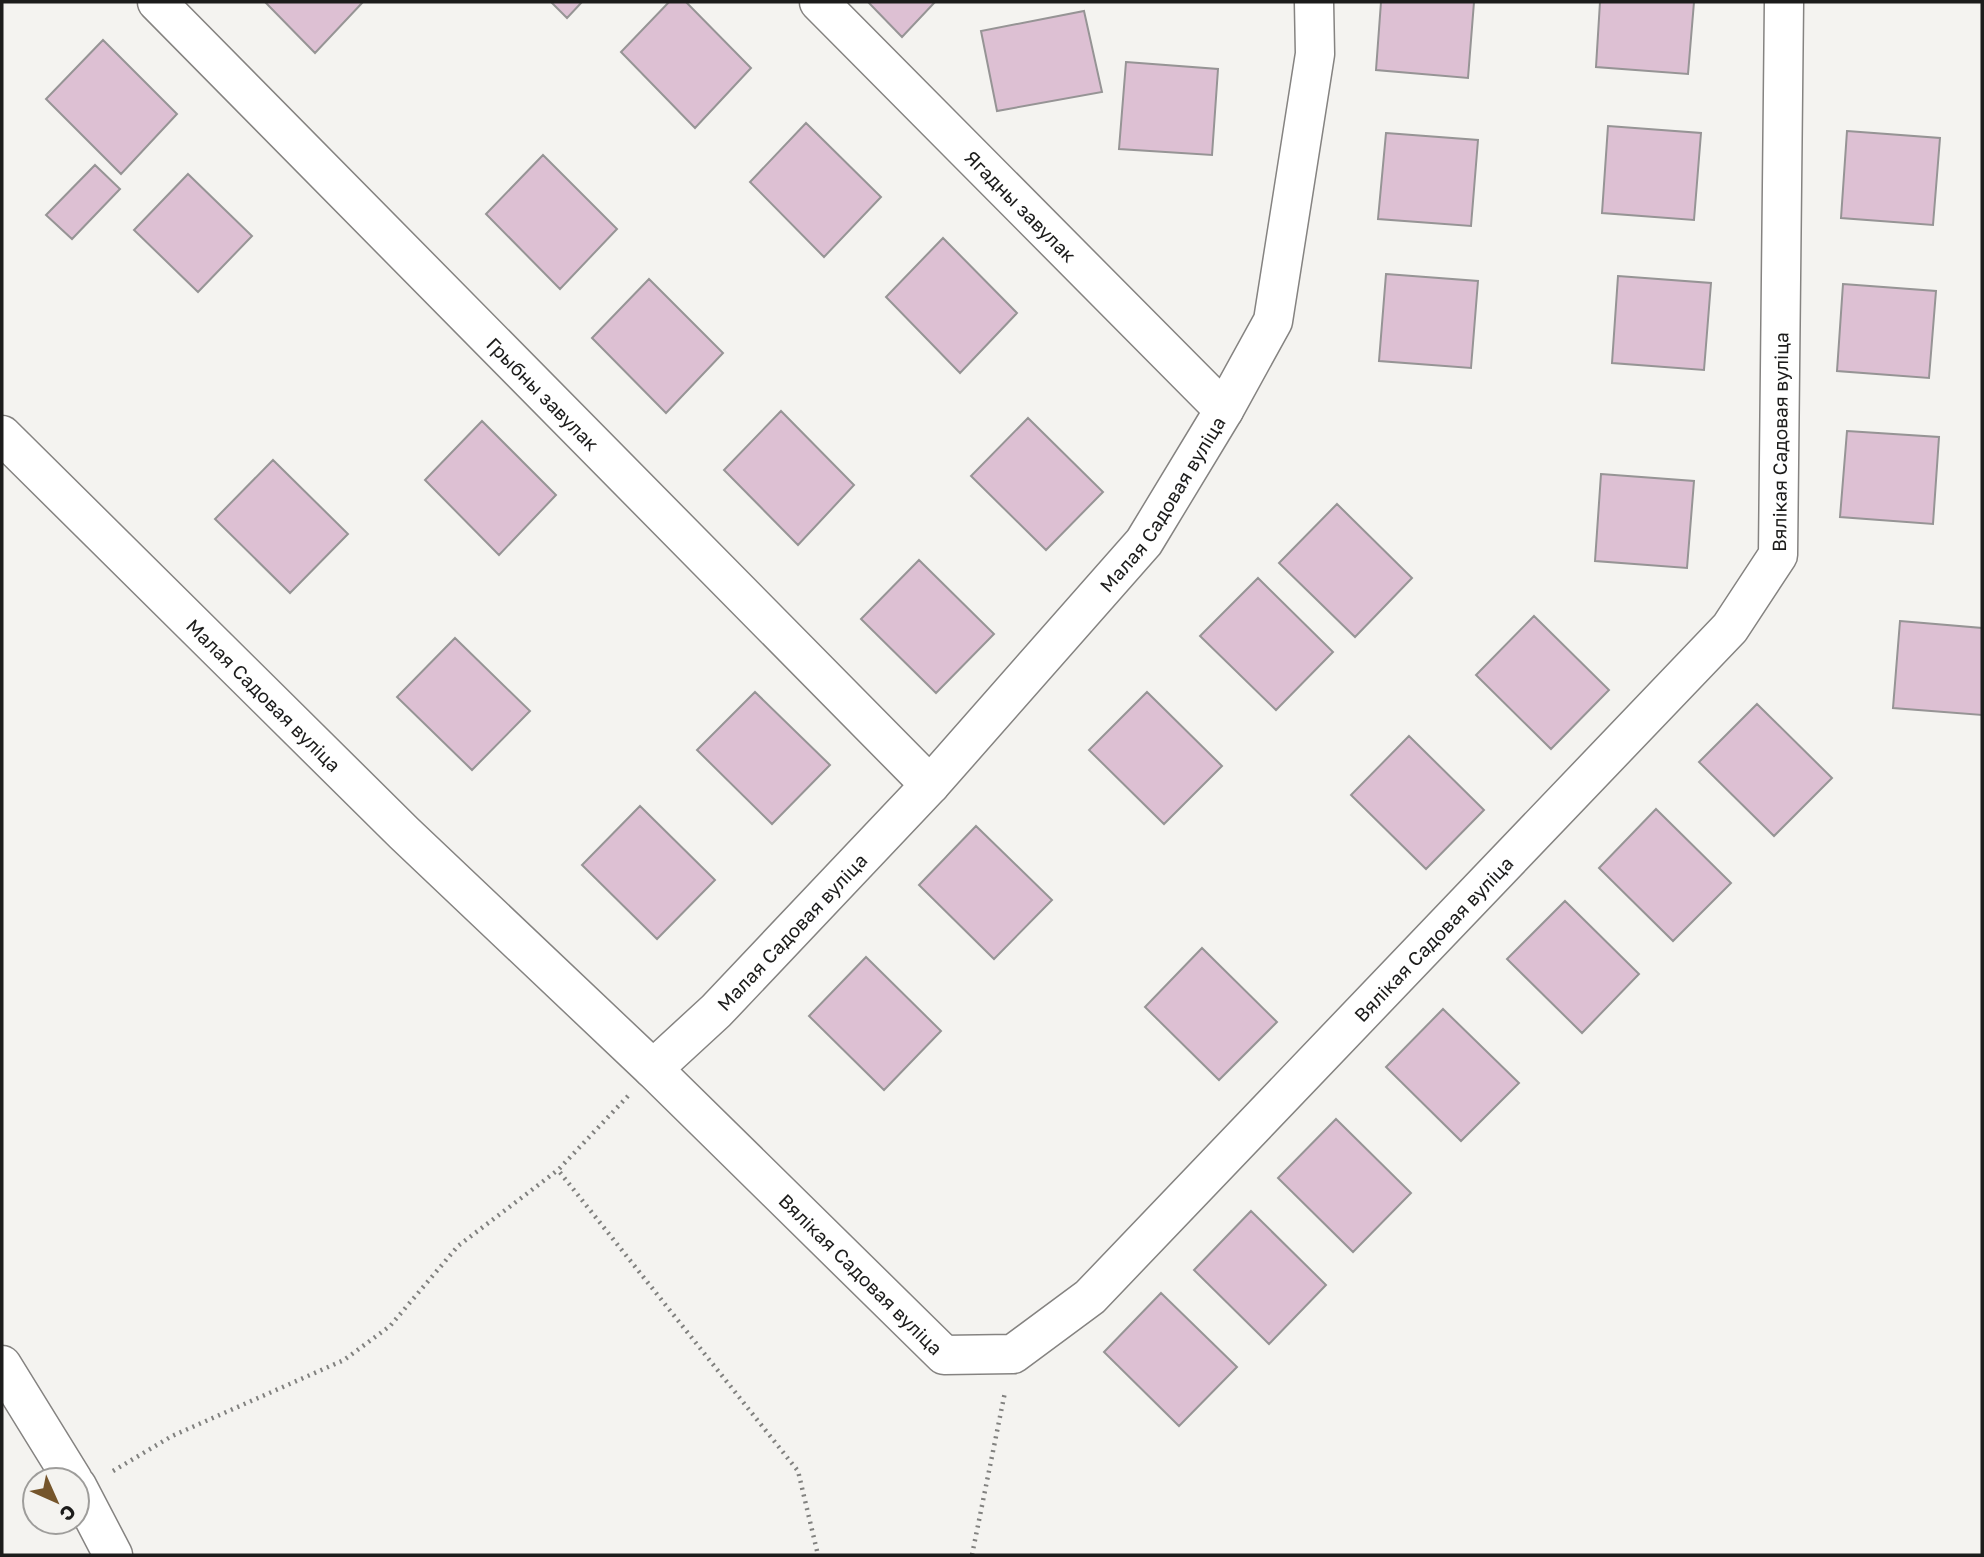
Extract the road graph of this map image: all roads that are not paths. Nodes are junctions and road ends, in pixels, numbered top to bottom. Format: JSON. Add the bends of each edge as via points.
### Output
{"nodes":[{"id":1,"x":157,"y":2,"type":"edge"},
{"id":2,"x":819,"y":2,"type":"edge"},
{"id":3,"x":1314,"y":2,"type":"edge"},
{"id":4,"x":1784,"y":2,"type":"edge"},
{"id":5,"x":1224,"y":410,"type":"junction"},
{"id":6,"x":2,"y":435,"type":"edge"},
{"id":7,"x":930,"y":785,"type":"junction"},
{"id":8,"x":653,"y":1069,"type":"junction"},
{"id":9,"x":2,"y":1365,"type":"edge"},
{"id":10,"x":65,"y":1466,"type":"edge"},
{"id":11,"x":91,"y":1513,"type":"edge"},
{"id":12,"x":113,"y":1555,"type":"edge"}],
"edges":[{"from":1,"to":7,"type":"street","name":"Грыбны завулак"},
{"from":2,"to":5,"type":"street","name":"Ягадны завулак"},
{"from":3,"to":5,"type":"street","name":"Малая Садовая вуліца","via":[[1315,54],[1273,321]]},
{"from":4,"to":8,"type":"street","name":"Вялікая Садовая вуліца","via":[[1779,555],[1730,628],[1090,1297],[1013,1354],[944,1356]]},
{"from":5,"to":7,"type":"street","name":"Малая Садовая вуліца","via":[[1144,542]]},
{"from":6,"to":8,"type":"street","name":"Малая Садовая вуліца","via":[[404,833]]},
{"from":7,"to":8,"type":"street","name":"Малая Садовая вуліца","via":[[716,1011]]},
{"from":9,"to":10,"type":"street"},
{"from":11,"to":12,"type":"street"}]}
